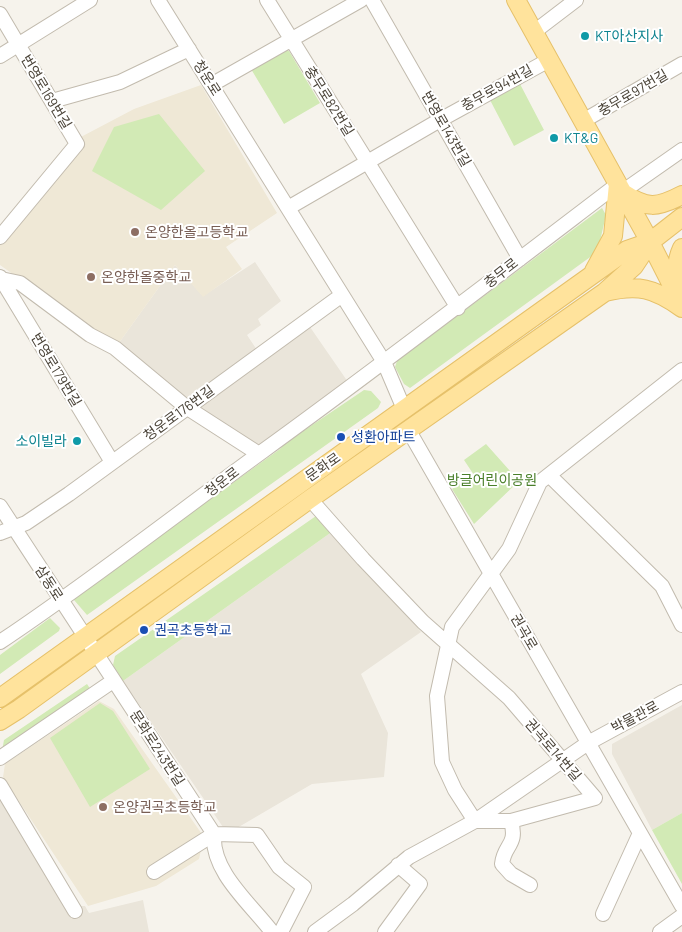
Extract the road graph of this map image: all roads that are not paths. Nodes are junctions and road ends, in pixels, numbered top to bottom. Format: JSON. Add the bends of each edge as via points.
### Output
{"nodes":[{"id":1,"x":90,"y":0,"type":"edge"},
{"id":2,"x":158,"y":0,"type":"edge"},
{"id":3,"x":267,"y":0,"type":"edge"},
{"id":4,"x":361,"y":0,"type":"edge"},
{"id":5,"x":372,"y":0,"type":"edge"},
{"id":6,"x":516,"y":0,"type":"edge"},
{"id":7,"x":576,"y":0,"type":"edge"},
{"id":8,"x":0,"y":14,"type":"edge"},
{"id":9,"x":534,"y":32,"type":"junction"},
{"id":10,"x":291,"y":40,"type":"junction"},
{"id":11,"x":18,"y":44,"type":"junction"},
{"id":12,"x":189,"y":49,"type":"junction"},
{"id":13,"x":0,"y":56,"type":"edge"},
{"id":14,"x":549,"y":60,"type":"junction"},
{"id":15,"x":682,"y":64,"type":"edge"},
{"id":16,"x":211,"y":85,"type":"junction"},
{"id":17,"x":52,"y":101,"type":"junction"},
{"id":18,"x":440,"y":120,"type":"junction"},
{"id":19,"x":583,"y":122,"type":"junction"},
{"id":20,"x":682,"y":150,"type":"edge"},
{"id":21,"x":368,"y":162,"type":"junction"},
{"id":22,"x":620,"y":188,"type":"junction"},
{"id":23,"x":682,"y":195,"type":"edge"},
{"id":24,"x":288,"y":208,"type":"junction"},
{"id":25,"x":682,"y":217,"type":"edge"},
{"id":26,"x":0,"y":237,"type":"edge"},
{"id":27,"x":650,"y":242,"type":"junction"},
{"id":28,"x":682,"y":248,"type":"edge"},
{"id":29,"x":520,"y":259,"type":"junction"},
{"id":30,"x":591,"y":276,"type":"junction"},
{"id":31,"x":0,"y":279,"type":"edge"},
{"id":32,"x":605,"y":292,"type":"junction"},
{"id":33,"x":342,"y":295,"type":"junction"},
{"id":34,"x":682,"y":299,"type":"edge"},
{"id":35,"x":682,"y":306,"type":"edge"},
{"id":36,"x":458,"y":308,"type":"junction"},
{"id":37,"x":384,"y":362,"type":"junction"},
{"id":38,"x":682,"y":370,"type":"edge"},
{"id":39,"x":186,"y":407,"type":"junction"},
{"id":40,"x":404,"y":409,"type":"junction"},
{"id":41,"x":409,"y":431,"type":"junction"},
{"id":42,"x":259,"y":454,"type":"junction"},
{"id":43,"x":112,"y":462,"type":"junction"},
{"id":44,"x":549,"y":475,"type":"junction"},
{"id":45,"x":310,"y":499,"type":"junction"},
{"id":46,"x":0,"y":506,"type":"edge"},
{"id":47,"x":14,"y":528,"type":"junction"},
{"id":48,"x":0,"y":533,"type":"edge"},
{"id":49,"x":491,"y":574,"type":"junction"},
{"id":50,"x":61,"y":602,"type":"junction"},
{"id":51,"x":682,"y":624,"type":"edge"},
{"id":52,"x":85,"y":638,"type":"junction"},
{"id":53,"x":0,"y":642,"type":"edge"},
{"id":54,"x":447,"y":643,"type":"junction"},
{"id":55,"x":95,"y":654,"type":"junction"},
{"id":56,"x":113,"y":681,"type":"junction"},
{"id":57,"x":682,"y":692,"type":"edge"},
{"id":58,"x":0,"y":698,"type":"edge"},
{"id":59,"x":0,"y":721,"type":"edge"},
{"id":60,"x":588,"y":743,"type":"junction"},
{"id":61,"x":0,"y":758,"type":"edge"},
{"id":62,"x":562,"y":761,"type":"junction"},
{"id":63,"x":0,"y":785,"type":"edge"},
{"id":64,"x":475,"y":821,"type":"junction"},
{"id":65,"x":511,"y":821,"type":"junction"},
{"id":66,"x":640,"y":833,"type":"junction"},
{"id":67,"x":214,"y":834,"type":"junction"},
{"id":68,"x":398,"y":865,"type":"junction"},
{"id":69,"x":154,"y":872,"type":"dead end"},
{"id":70,"x":530,"y":885,"type":"dead end"},
{"id":71,"x":682,"y":906,"type":"edge"},
{"id":72,"x":75,"y":911,"type":"dead end"},
{"id":73,"x":603,"y":914,"type":"dead end"},
{"id":74,"x":682,"y":916,"type":"edge"},
{"id":75,"x":272,"y":932,"type":"edge"},
{"id":76,"x":281,"y":932,"type":"edge"},
{"id":77,"x":314,"y":932,"type":"edge"},
{"id":78,"x":385,"y":932,"type":"edge"},
{"id":79,"x":660,"y":932,"type":"edge"}],
"edges":[{"from":1,"to":11,"type":"street"},
{"from":2,"to":12,"type":"street","name":"청운로"},
{"from":3,"to":10,"type":"street","name":"충무로82번길"},
{"from":4,"to":10,"type":"street"},
{"from":5,"to":18,"type":"street","name":"번영로143번길"},
{"from":6,"to":9,"type":"main road"},
{"from":7,"to":9,"type":"street"},
{"from":8,"to":11,"type":"street","name":"번영로169번길"},
{"from":9,"to":14,"type":"main road"},
{"from":10,"to":16,"type":"street"},
{"from":10,"to":21,"type":"street","name":"충무로82번길"},
{"from":11,"to":13,"type":"street"},
{"from":11,"to":17,"type":"street","name":"번영로169번길"},
{"from":12,"to":16,"type":"street","name":"청운로"},
{"from":12,"to":17,"type":"street","name":"청운로","via":[[120,82]]},
{"from":14,"to":18,"type":"street","name":"충무로94번길"},
{"from":14,"to":19,"type":"main road"},
{"from":15,"to":19,"type":"street","name":"충무로97번길"},
{"from":16,"to":24,"type":"street","name":"청운로"},
{"from":17,"to":26,"type":"street","name":"번영로169번길","via":[[77,144]]},
{"from":18,"to":21,"type":"street","name":"충무로94번길"},
{"from":18,"to":29,"type":"street","name":"번영로143번길"},
{"from":19,"to":22,"type":"main road"},
{"from":20,"to":22,"type":"street","name":"충무로"},
{"from":21,"to":24,"type":"street","name":"충무로94번길"},
{"from":21,"to":36,"type":"street"},
{"from":22,"to":23,"type":"main road","via":[[637,202],[650,206]]},
{"from":22,"to":27,"type":"main road"},
{"from":22,"to":29,"type":"street","name":"충무로"},
{"from":22,"to":30,"type":"main road","via":[[613,236]]},
{"from":24,"to":33,"type":"street","name":"청운로"},
{"from":25,"to":27,"type":"main road","name":"문화로"},
{"from":27,"to":30,"type":"main road","name":"문화로","via":[[627,250]]},
{"from":27,"to":32,"type":"main road","name":"문화로","via":[[634,266]]},
{"from":27,"to":35,"type":"main road"},
{"from":28,"to":34,"type":"main road","via":[[676,271]]},
{"from":29,"to":36,"type":"street","name":"충무로"},
{"from":30,"to":40,"type":"main road","name":"문화로"},
{"from":31,"to":39,"type":"street","via":[[20,283],[90,335],[115,348]]},
{"from":31,"to":43,"type":"street","name":"번영로179번길"},
{"from":32,"to":35,"type":"main road","via":[[640,288]]},
{"from":32,"to":41,"type":"main road","name":"문화로"},
{"from":33,"to":37,"type":"street","name":"청운로"},
{"from":33,"to":39,"type":"street","name":"청운로176번길"},
{"from":36,"to":37,"type":"street","name":"충무로"},
{"from":37,"to":40,"type":"street","name":"청운로"},
{"from":37,"to":42,"type":"street","name":"청운로"},
{"from":38,"to":44,"type":"street"},
{"from":39,"to":42,"type":"street"},
{"from":39,"to":43,"type":"street","name":"청운로176번길"},
{"from":40,"to":52,"type":"main road","name":"문화로"},
{"from":41,"to":45,"type":"main road","name":"문화로"},
{"from":41,"to":49,"type":"street","name":"권곡로"},
{"from":42,"to":50,"type":"street","name":"청운로"},
{"from":43,"to":47,"type":"street","name":"청운로176번길","via":[[26,523]]},
{"from":44,"to":49,"type":"street","via":[[540,482],[509,549]]},
{"from":44,"to":51,"type":"street","via":[[662,586]]},
{"from":45,"to":54,"type":"street","name":"문화로","via":[[363,559]]},
{"from":45,"to":55,"type":"main road","name":"문화로"},
{"from":46,"to":47,"type":"street","name":"삼동로"},
{"from":47,"to":48,"type":"street"},
{"from":47,"to":50,"type":"street","name":"삼동로"},
{"from":49,"to":54,"type":"street","via":[[452,627]]},
{"from":49,"to":60,"type":"street","name":"권곡로"},
{"from":50,"to":52,"type":"street","name":"삼동로"},
{"from":50,"to":53,"type":"street","name":"청운로"},
{"from":52,"to":55,"type":"street","name":"문화로243번길"},
{"from":52,"to":58,"type":"main road","name":"문화로"},
{"from":54,"to":62,"type":"street","name":"권곡로14번길","via":[[509,698]]},
{"from":54,"to":64,"type":"street","via":[[437,696],[442,762]]},
{"from":55,"to":56,"type":"street","name":"문화로243번길"},
{"from":55,"to":59,"type":"main road","name":"문화로"},
{"from":56,"to":61,"type":"street"},
{"from":56,"to":67,"type":"street","name":"문화로243번길"},
{"from":57,"to":60,"type":"street","name":"박물관로"},
{"from":60,"to":62,"type":"street","name":"박물관로"},
{"from":60,"to":66,"type":"street","name":"권곡로"},
{"from":62,"to":64,"type":"street","name":"박물관로"},
{"from":62,"to":65,"type":"street","name":"권곡로14번길","via":[[595,798]]},
{"from":63,"to":72,"type":"street"},
{"from":64,"to":65,"type":"street","name":"권곡로14번길"},
{"from":64,"to":68,"type":"street","name":"권곡로14번길"},
{"from":65,"to":70,"type":"street","via":[[514,834],[502,864],[511,874]]},
{"from":66,"to":71,"type":"street","name":"권곡로"},
{"from":66,"to":73,"type":"street"},
{"from":67,"to":69,"type":"street"},
{"from":67,"to":75,"type":"street","name":"문화로243번길","via":[[214,852],[218,860],[240,897]]},
{"from":67,"to":76,"type":"street","via":[[257,834],[278,867],[304,888]]},
{"from":68,"to":77,"type":"street","name":"권곡로14번길"},
{"from":68,"to":78,"type":"street","via":[[420,884]]},
{"from":74,"to":79,"type":"street"}]}
